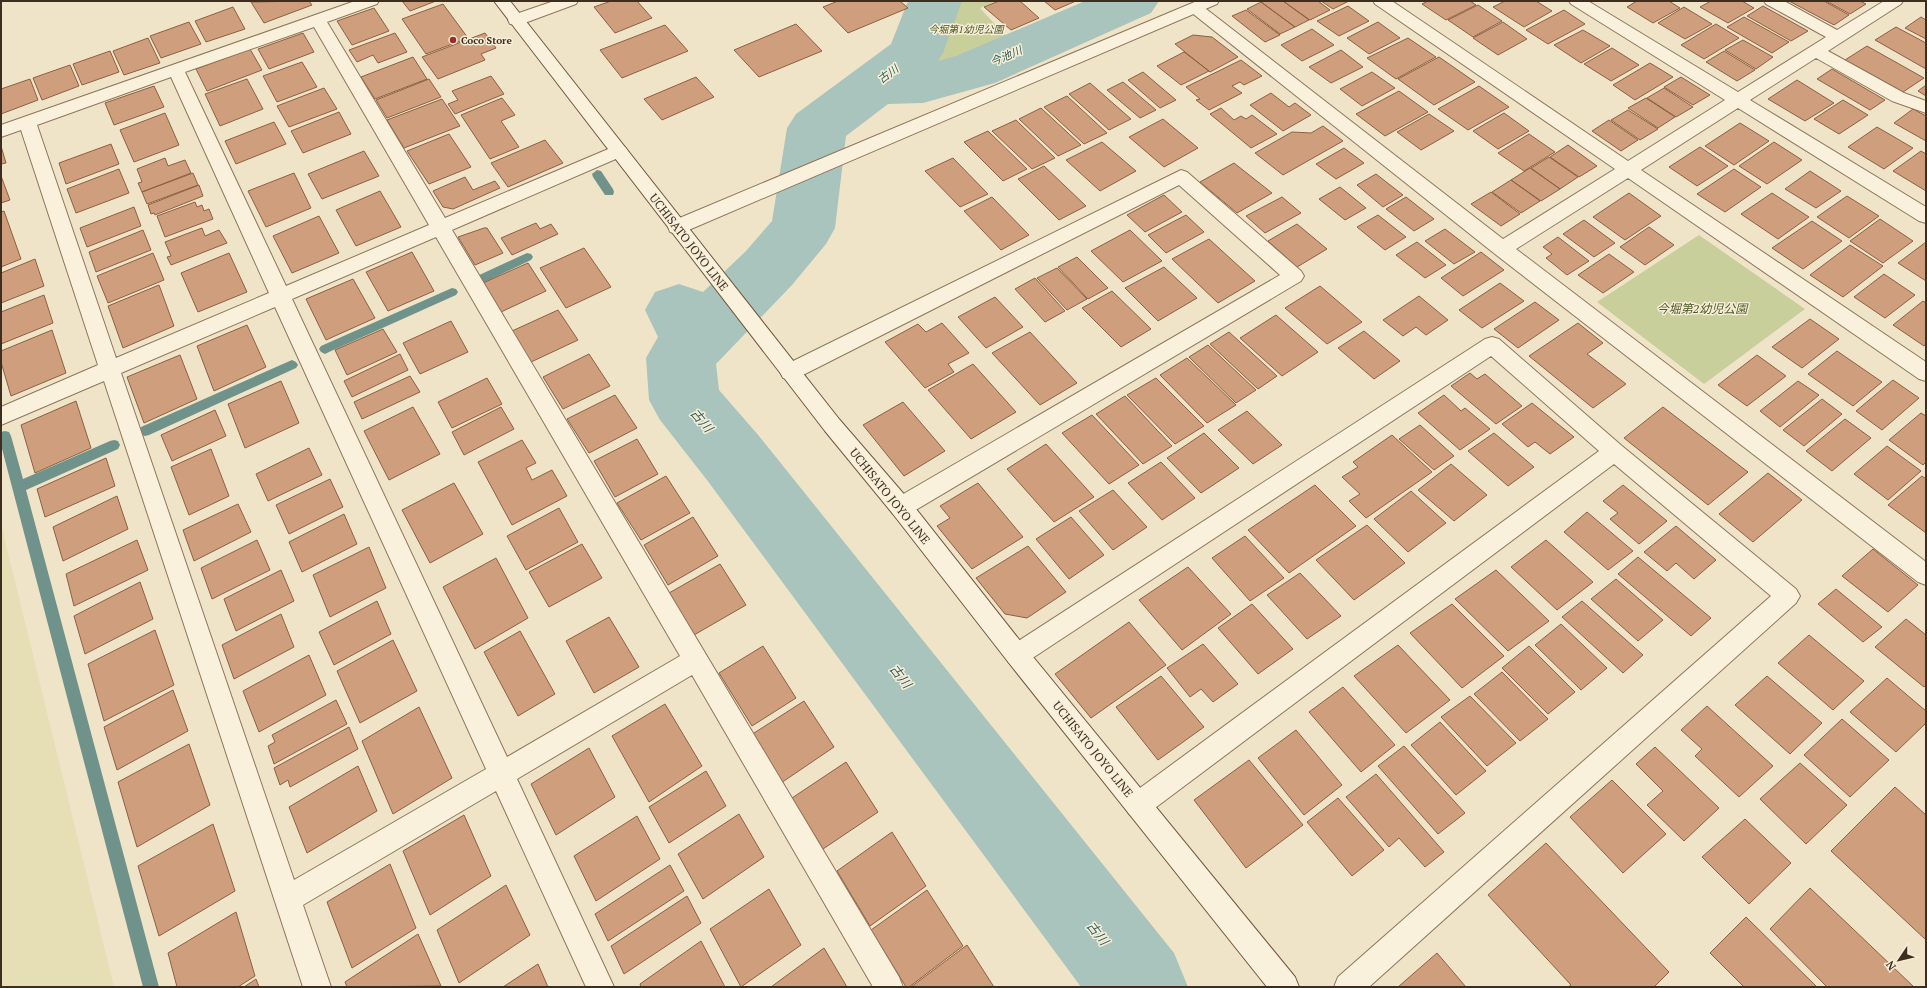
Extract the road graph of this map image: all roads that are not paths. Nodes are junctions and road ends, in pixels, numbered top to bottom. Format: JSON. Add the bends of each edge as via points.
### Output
{"nodes":[{"id":1,"x":371,"y":1,"type":"edge"},
{"id":2,"x":502,"y":1,"type":"edge"},
{"id":3,"x":570,"y":1,"type":"edge"},
{"id":4,"x":1382,"y":1,"type":"edge"},
{"id":5,"x":1577,"y":1,"type":"edge"},
{"id":6,"x":1772,"y":1,"type":"edge"},
{"id":7,"x":1895,"y":1,"type":"edge"},
{"id":8,"x":1203,"y":5,"type":"edge"},
{"id":9,"x":318,"y":20,"type":"junction"},
{"id":10,"x":516,"y":20,"type":"junction"},
{"id":11,"x":1837,"y":37,"type":"junction"},
{"id":12,"x":1816,"y":51,"type":"junction"},
{"id":13,"x":176,"y":70,"type":"junction"},
{"id":14,"x":1738,"y":100,"type":"junction"},
{"id":15,"x":1926,"y":108,"type":"edge"},
{"id":16,"x":27,"y":122,"type":"junction"},
{"id":17,"x":1,"y":131,"type":"edge"},
{"id":18,"x":619,"y":151,"type":"junction"},
{"id":19,"x":1628,"y":169,"type":"junction"},
{"id":20,"x":1926,"y":216,"type":"edge"},
{"id":21,"x":677,"y":227,"type":"junction"},
{"id":22,"x":440,"y":228,"type":"junction"},
{"id":23,"x":1502,"y":249,"type":"junction"},
{"id":24,"x":281,"y":296,"type":"junction"},
{"id":25,"x":784,"y":363,"type":"junction"},
{"id":26,"x":110,"y":369,"type":"junction"},
{"id":27,"x":1926,"y":373,"type":"edge"},
{"id":28,"x":1,"y":416,"type":"edge"},
{"id":29,"x":1614,"y":452,"type":"junction"},
{"id":30,"x":901,"y":507,"type":"junction"},
{"id":31,"x":1926,"y":575,"type":"edge"},
{"id":32,"x":1017,"y":655,"type":"junction"},
{"id":33,"x":696,"y":660,"type":"junction"},
{"id":34,"x":501,"y":774,"type":"junction"},
{"id":35,"x":1138,"y":805,"type":"junction"},
{"id":36,"x":288,"y":899,"type":"junction"},
{"id":37,"x":317,"y":987,"type":"edge"},
{"id":38,"x":600,"y":987,"type":"edge"},
{"id":39,"x":889,"y":987,"type":"edge"},
{"id":40,"x":1285,"y":987,"type":"edge"},
{"id":41,"x":1348,"y":987,"type":"edge"}],
"edges":[{"from":1,"to":9,"type":"street"},
{"from":2,"to":10,"type":"street","name":"UCHISATO JOYO LINE"},
{"from":3,"to":10,"type":"street"},
{"from":4,"to":19,"type":"street"},
{"from":5,"to":14,"type":"street"},
{"from":6,"to":11,"type":"street"},
{"from":7,"to":11,"type":"street"},
{"from":8,"to":21,"type":"street"},
{"from":8,"to":23,"type":"street"},
{"from":9,"to":13,"type":"street"},
{"from":9,"to":22,"type":"street"},
{"from":10,"to":18,"type":"street","name":"UCHISATO JOYO LINE"},
{"from":11,"to":12,"type":"street"},
{"from":12,"to":14,"type":"street"},
{"from":12,"to":15,"type":"street","via":[[1898,97]]},
{"from":13,"to":16,"type":"street"},
{"from":13,"to":24,"type":"street"},
{"from":14,"to":19,"type":"street"},
{"from":14,"to":20,"type":"street"},
{"from":16,"to":17,"type":"street"},
{"from":16,"to":26,"type":"street"},
{"from":18,"to":21,"type":"street","name":"UCHISATO JOYO LINE"},
{"from":18,"to":22,"type":"street"},
{"from":19,"to":23,"type":"street"},
{"from":19,"to":27,"type":"street"},
{"from":21,"to":25,"type":"street","name":"UCHISATO JOYO LINE"},
{"from":22,"to":24,"type":"street"},
{"from":22,"to":33,"type":"street"},
{"from":23,"to":31,"type":"street"},
{"from":24,"to":26,"type":"street"},
{"from":24,"to":34,"type":"street"},
{"from":25,"to":30,"type":"street","name":"UCHISATO JOYO LINE"},
{"from":25,"to":30,"type":"street","via":[[1181,176],[1294,276]]},
{"from":26,"to":28,"type":"street"},
{"from":26,"to":36,"type":"street"},
{"from":29,"to":32,"type":"street","via":[[1492,345]]},
{"from":29,"to":35,"type":"street"},
{"from":29,"to":41,"type":"street","via":[[1788,596]]},
{"from":30,"to":32,"type":"street","name":"UCHISATO JOYO LINE"},
{"from":32,"to":35,"type":"street","name":"UCHISATO JOYO LINE"},
{"from":33,"to":34,"type":"street"},
{"from":33,"to":39,"type":"street"},
{"from":34,"to":36,"type":"street"},
{"from":34,"to":38,"type":"street"},
{"from":35,"to":40,"type":"street","name":"UCHISATO JOYO LINE"},
{"from":36,"to":37,"type":"street"}]}
